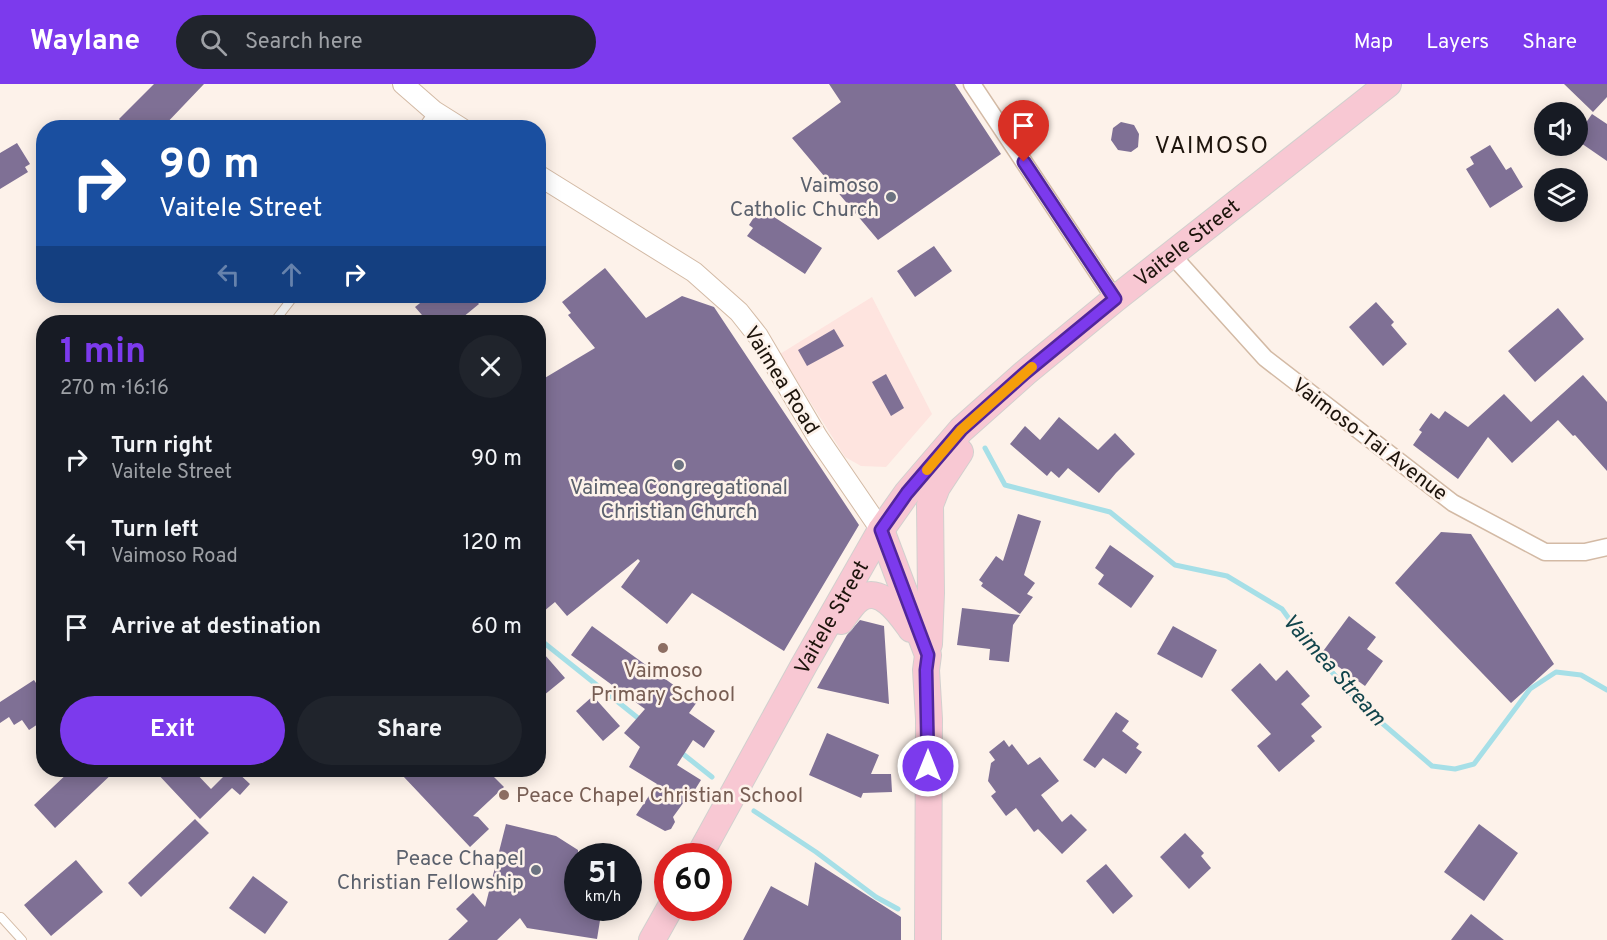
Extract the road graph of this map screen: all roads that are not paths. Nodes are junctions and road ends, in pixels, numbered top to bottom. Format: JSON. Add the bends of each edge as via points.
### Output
{"nodes":[{"id":1,"x":403,"y":84,"type":"edge"},
{"id":2,"x":972,"y":84,"type":"edge"},
{"id":3,"x":1388,"y":84,"type":"edge"},
{"id":4,"x":434,"y":111,"type":"junction"},
{"id":5,"x":428,"y":120,"type":"edge"},
{"id":6,"x":448,"y":120,"type":"edge"},
{"id":7,"x":546,"y":180,"type":"edge"},
{"id":8,"x":1172,"y":255,"type":"junction"},
{"id":9,"x":1115,"y":299,"type":"junction"},
{"id":10,"x":289,"y":303,"type":"edge"},
{"id":11,"x":279,"y":315,"type":"edge"},
{"id":12,"x":1025,"y":373,"type":"junction"},
{"id":13,"x":881,"y":530,"type":"junction"},
{"id":14,"x":1607,"y":548,"type":"edge"},
{"id":15,"x":928,"y":655,"type":"junction"},
{"id":16,"x":804,"y":665,"type":"junction"},
{"id":17,"x":706,"y":843,"type":"edge"},
{"id":18,"x":1,"y":917,"type":"edge"},
{"id":19,"x":663,"y":921,"type":"edge"},
{"id":20,"x":22,"y":940,"type":"edge"},
{"id":21,"x":652,"y":940,"type":"edge"},
{"id":22,"x":928,"y":940,"type":"edge"}],
"edges":[{"from":1,"to":4,"type":"street"},
{"from":2,"to":9,"type":"street"},
{"from":3,"to":8,"type":"main road","name":"Vaitele Street"},
{"from":4,"to":5,"type":"lane"},
{"from":4,"to":6,"type":"street"},
{"from":7,"to":13,"type":"street","name":"Vaimea Road","via":[[694,272],[739,312]]},
{"from":8,"to":9,"type":"main road","name":"Vaitele Street"},
{"from":8,"to":14,"type":"street","name":"Vaimoso-Tai Avenue","via":[[1265,358],[1453,503],[1545,552]]},
{"from":9,"to":12,"type":"main road","name":"Vaitele Street"},
{"from":10,"to":11,"type":"lane"},
{"from":12,"to":13,"type":"main road","name":"Vaitele Street","via":[[961,430]]},
{"from":12,"to":15,"type":"main road","via":[[956,457],[930,505]]},
{"from":13,"to":15,"type":"main road"},
{"from":13,"to":16,"type":"main road","name":"Vaitele Street"},
{"from":15,"to":16,"type":"main road","via":[[897,608],[873,595],[860,598]]},
{"from":15,"to":22,"type":"main road"},
{"from":16,"to":17,"type":"main road","name":"Vaitele Street"},
{"from":18,"to":20,"type":"lane"},
{"from":19,"to":21,"type":"main road"}]}
